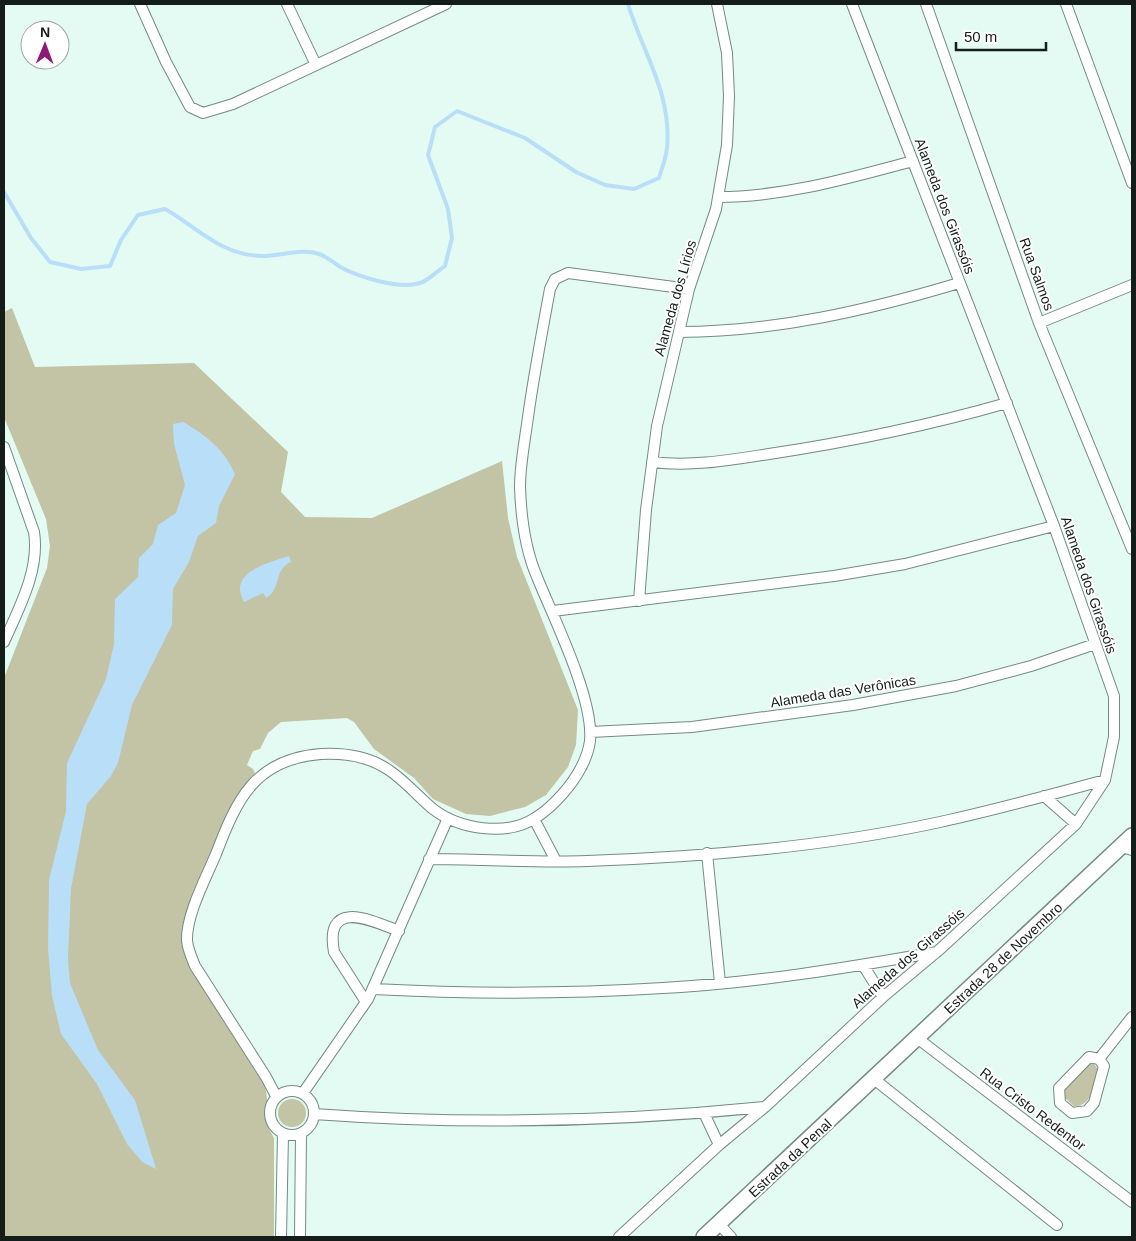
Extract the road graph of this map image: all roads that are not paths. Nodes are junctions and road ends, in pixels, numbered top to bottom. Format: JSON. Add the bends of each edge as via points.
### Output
{"nodes":[{"id":1,"x":140,"y":4,"type":"edge"},
{"id":2,"x":287,"y":4,"type":"edge"},
{"id":3,"x":446,"y":4,"type":"edge"},
{"id":4,"x":717,"y":4,"type":"edge"},
{"id":5,"x":852,"y":4,"type":"edge"},
{"id":6,"x":926,"y":4,"type":"edge"},
{"id":7,"x":1066,"y":4,"type":"edge"},
{"id":8,"x":430,"y":7,"type":"edge"},
{"id":9,"x":316,"y":65,"type":"junction"},
{"id":10,"x":913,"y":161,"type":"junction"},
{"id":11,"x":1132,"y":183,"type":"edge"},
{"id":12,"x":718,"y":197,"type":"junction"},
{"id":13,"x":960,"y":283,"type":"junction"},
{"id":14,"x":1132,"y":285,"type":"edge"},
{"id":15,"x":689,"y":289,"type":"junction"},
{"id":16,"x":1040,"y":323,"type":"junction"},
{"id":17,"x":679,"y":332,"type":"junction"},
{"id":18,"x":1007,"y":403,"type":"junction"},
{"id":19,"x":4,"y":448,"type":"edge"},
{"id":20,"x":652,"y":462,"type":"junction"},
{"id":21,"x":1054,"y":526,"type":"junction"},
{"id":22,"x":1132,"y":549,"type":"edge"},
{"id":23,"x":639,"y":601,"type":"junction"},
{"id":24,"x":553,"y":611,"type":"junction"},
{"id":25,"x":4,"y":642,"type":"edge"},
{"id":26,"x":1095,"y":644,"type":"junction"},
{"id":27,"x":590,"y":732,"type":"junction"},
{"id":28,"x":1105,"y":780,"type":"junction"},
{"id":29,"x":1044,"y":796,"type":"junction"},
{"id":30,"x":448,"y":818,"type":"junction"},
{"id":31,"x":534,"y":819,"type":"junction"},
{"id":32,"x":1076,"y":824,"type":"junction"},
{"id":33,"x":1129,"y":844,"type":"edge"},
{"id":34,"x":707,"y":854,"type":"junction"},
{"id":35,"x":429,"y":859,"type":"junction"},
{"id":36,"x":556,"y":861,"type":"junction"},
{"id":37,"x":399,"y":931,"type":"junction"},
{"id":38,"x":938,"y":951,"type":"junction"},
{"id":39,"x":862,"y":965,"type":"junction"},
{"id":40,"x":720,"y":983,"type":"junction"},
{"id":41,"x":373,"y":989,"type":"junction"},
{"id":42,"x":883,"y":997,"type":"junction"},
{"id":43,"x":366,"y":1002,"type":"junction"},
{"id":44,"x":1132,"y":1017,"type":"edge"},
{"id":45,"x":917,"y":1038,"type":"junction"},
{"id":46,"x":1099,"y":1058,"type":"junction"},
{"id":47,"x":874,"y":1079,"type":"junction"},
{"id":48,"x":303,"y":1093,"type":"junction"},
{"id":49,"x":276,"y":1096,"type":"junction"},
{"id":50,"x":765,"y":1106,"type":"junction"},
{"id":51,"x":704,"y":1113,"type":"junction"},
{"id":52,"x":314,"y":1114,"type":"junction"},
{"id":53,"x":301,"y":1133,"type":"junction"},
{"id":54,"x":283,"y":1134,"type":"junction"},
{"id":55,"x":719,"y":1144,"type":"junction"},
{"id":56,"x":1132,"y":1202,"type":"edge"},
{"id":57,"x":718,"y":1224,"type":"junction"},
{"id":58,"x":1057,"y":1225,"type":"dead end"},
{"id":59,"x":281,"y":1237,"type":"edge"},
{"id":60,"x":300,"y":1237,"type":"edge"},
{"id":61,"x":619,"y":1237,"type":"edge"},
{"id":62,"x":704,"y":1237,"type":"edge"},
{"id":63,"x":731,"y":1237,"type":"edge"}],
"edges":[{"from":1,"to":9,"type":"street","via":[[190,107],[196,112],[211,112],[233,104]]},
{"from":2,"to":9,"type":"street"},
{"from":3,"to":8,"type":"street"},
{"from":4,"to":12,"type":"street","name":"Alameda dos Lírios","via":[[727,52],[729,96]]},
{"from":5,"to":10,"type":"street","name":"Alameda dos Girassóis"},
{"from":6,"to":16,"type":"street","name":"Rua Salmos"},
{"from":7,"to":11,"type":"street"},
{"from":8,"to":9,"type":"street"},
{"from":10,"to":12,"type":"street","via":[[787,192],[753,197]]},
{"from":10,"to":13,"type":"street","name":"Alameda dos Girassóis"},
{"from":12,"to":15,"type":"street","name":"Alameda dos Lírios"},
{"from":13,"to":17,"type":"street","via":[[799,322]]},
{"from":13,"to":18,"type":"street","name":"Alameda dos Girassóis"},
{"from":14,"to":16,"type":"street"},
{"from":15,"to":17,"type":"street","name":"Alameda dos Lírios"},
{"from":15,"to":24,"type":"street","via":[[568,273],[555,279],[550,289],[537,356],[520,484],[527,547]]},
{"from":16,"to":22,"type":"street","name":"Rua Salmos"},
{"from":17,"to":20,"type":"street","name":"Alameda dos Lírios"},
{"from":18,"to":20,"type":"street","via":[[822,446],[708,463],[676,465]]},
{"from":18,"to":21,"type":"street","name":"Alameda dos Girassóis"},
{"from":19,"to":25,"type":"street","via":[[36,544],[36,562]]},
{"from":20,"to":23,"type":"street","name":"Alameda dos Lírios"},
{"from":21,"to":23,"type":"street","via":[[896,566],[772,586]]},
{"from":21,"to":26,"type":"street","name":"Alameda dos Girassóis"},
{"from":23,"to":24,"type":"street"},
{"from":24,"to":27,"type":"street","via":[[579,686]]},
{"from":26,"to":27,"type":"street","name":"Alameda das Verônicas","via":[[1031,666],[956,686],[872,702],[692,727]]},
{"from":26,"to":28,"type":"street","name":"Alameda dos Girassóis","via":[[1114,696],[1115,708],[1114,737]]},
{"from":27,"to":31,"type":"street","via":[[590,742],[579,771],[556,800]]},
{"from":28,"to":29,"type":"street"},
{"from":28,"to":32,"type":"street","name":"Alameda dos Girassóis"},
{"from":29,"to":32,"type":"street"},
{"from":29,"to":34,"type":"street","via":[[939,822],[853,837]]},
{"from":30,"to":31,"type":"street","via":[[471,826],[502,828]]},
{"from":30,"to":35,"type":"street"},
{"from":30,"to":49,"type":"street","via":[[386,768],[350,754],[298,756],[273,768],[256,779],[232,812],[193,912],[187,939],[195,966]]},
{"from":31,"to":36,"type":"street"},
{"from":32,"to":38,"type":"street","name":"Alameda dos Girassóis"},
{"from":33,"to":45,"type":"street","name":"Estrada 28 de Novembro"},
{"from":34,"to":36,"type":"street"},
{"from":34,"to":40,"type":"street"},
{"from":35,"to":36,"type":"street"},
{"from":35,"to":37,"type":"street"},
{"from":37,"to":41,"type":"street"},
{"from":37,"to":43,"type":"street","via":[[356,916],[342,920],[336,928],[332,942],[334,952]]},
{"from":38,"to":39,"type":"street"},
{"from":38,"to":42,"type":"street","name":"Alameda dos Girassóis"},
{"from":39,"to":40,"type":"street"},
{"from":39,"to":42,"type":"street"},
{"from":40,"to":41,"type":"street","via":[[536,993]]},
{"from":41,"to":43,"type":"street"},
{"from":42,"to":50,"type":"street","name":"Alameda dos Girassóis"},
{"from":43,"to":48,"type":"street"},
{"from":44,"to":46,"type":"street"},
{"from":45,"to":47,"type":"street","name":"Estrada 28 de Novembro"},
{"from":45,"to":56,"type":"street","name":"Rua Cristo Redentor"},
{"from":46,"to":46,"type":"street","via":[[1089,1057],[1061,1084],[1058,1098],[1067,1111],[1082,1113],[1094,1103],[1104,1066]]},
{"from":47,"to":57,"type":"street","name":"Estrada da Penal"},
{"from":47,"to":58,"type":"street"},
{"from":48,"to":49,"type":"street","via":[[289,1090]]},
{"from":48,"to":52,"type":"street","via":[[313,1104]]},
{"from":49,"to":54,"type":"street","via":[[269,1116],[272,1124]]},
{"from":50,"to":51,"type":"street"},
{"from":50,"to":55,"type":"street","name":"Alameda dos Girassóis"},
{"from":51,"to":52,"type":"street","via":[[503,1121]]},
{"from":51,"to":55,"type":"street"},
{"from":52,"to":53,"type":"street","via":[[311,1125]]},
{"from":53,"to":54,"type":"street"},
{"from":53,"to":60,"type":"street"},
{"from":54,"to":59,"type":"street"},
{"from":55,"to":61,"type":"street","name":"Alameda dos Girassóis"},
{"from":57,"to":62,"type":"street","name":"Estrada da Penal"},
{"from":57,"to":63,"type":"street"}]}
